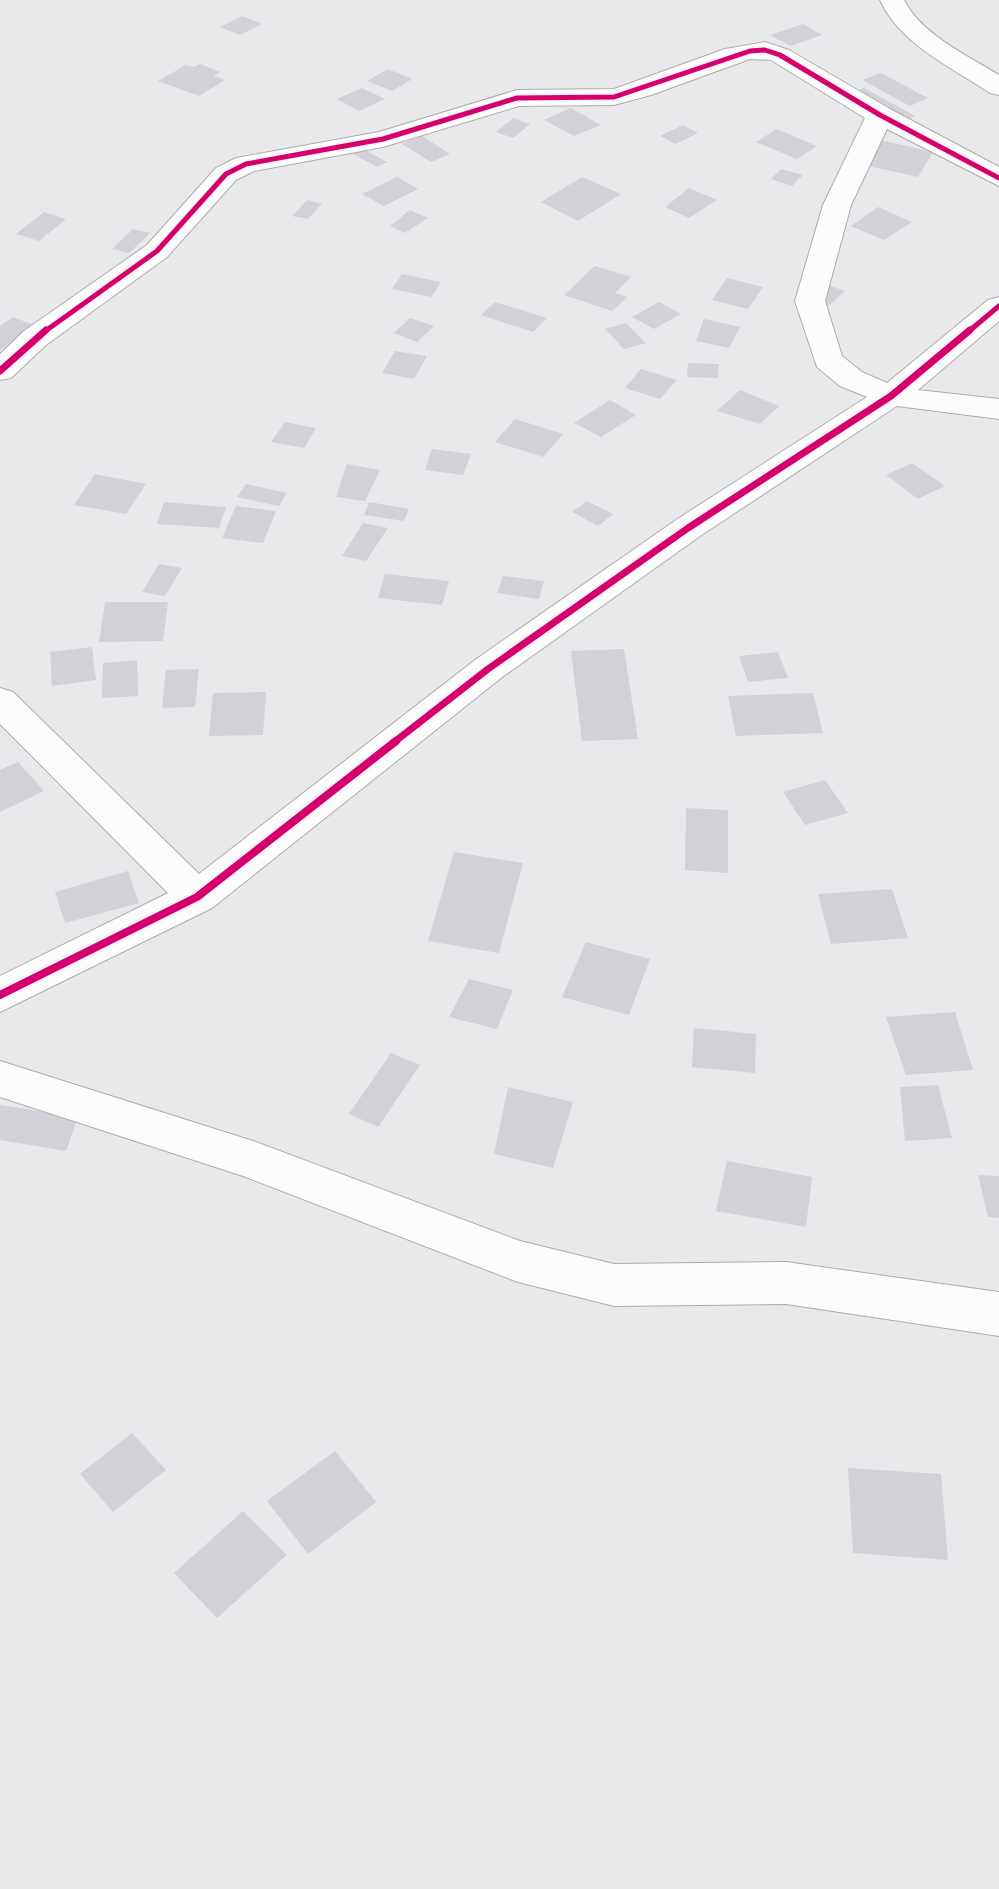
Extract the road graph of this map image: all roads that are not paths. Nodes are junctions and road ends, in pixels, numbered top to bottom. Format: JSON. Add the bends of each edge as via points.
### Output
{"nodes":[{"id":1,"x":892,"y":0,"type":"edge"},
{"id":2,"x":999,"y":87,"type":"edge"},
{"id":3,"x":880,"y":115,"type":"junction"},
{"id":4,"x":999,"y":178,"type":"edge"},
{"id":5,"x":999,"y":306,"type":"edge"},
{"id":6,"x":0,"y":371,"type":"edge"},
{"id":7,"x":891,"y":396,"type":"junction"},
{"id":8,"x":999,"y":409,"type":"edge"},
{"id":9,"x":0,"y":701,"type":"edge"},
{"id":10,"x":197,"y":897,"type":"junction"},
{"id":11,"x":0,"y":995,"type":"edge"},
{"id":12,"x":0,"y":1079,"type":"edge"},
{"id":13,"x":999,"y":1314,"type":"edge"}],
"edges":[{"from":1,"to":2,"type":"street","via":[[911,26]]},
{"from":3,"to":4,"type":"street"},
{"from":3,"to":6,"type":"street","via":[[763,49],[611,98],[517,98],[383,139],[263,158],[226,174],[157,251],[35,338]]},
{"from":3,"to":7,"type":"street","via":[[837,205],[809,307],[828,360],[851,379]]},
{"from":5,"to":7,"type":"street"},
{"from":7,"to":8,"type":"street"},
{"from":7,"to":10,"type":"street","via":[[688,528],[488,669]]},
{"from":9,"to":10,"type":"street"},
{"from":10,"to":11,"type":"street"},
{"from":12,"to":13,"type":"street","via":[[253,1160],[518,1261],[614,1285],[786,1283]]}]}
